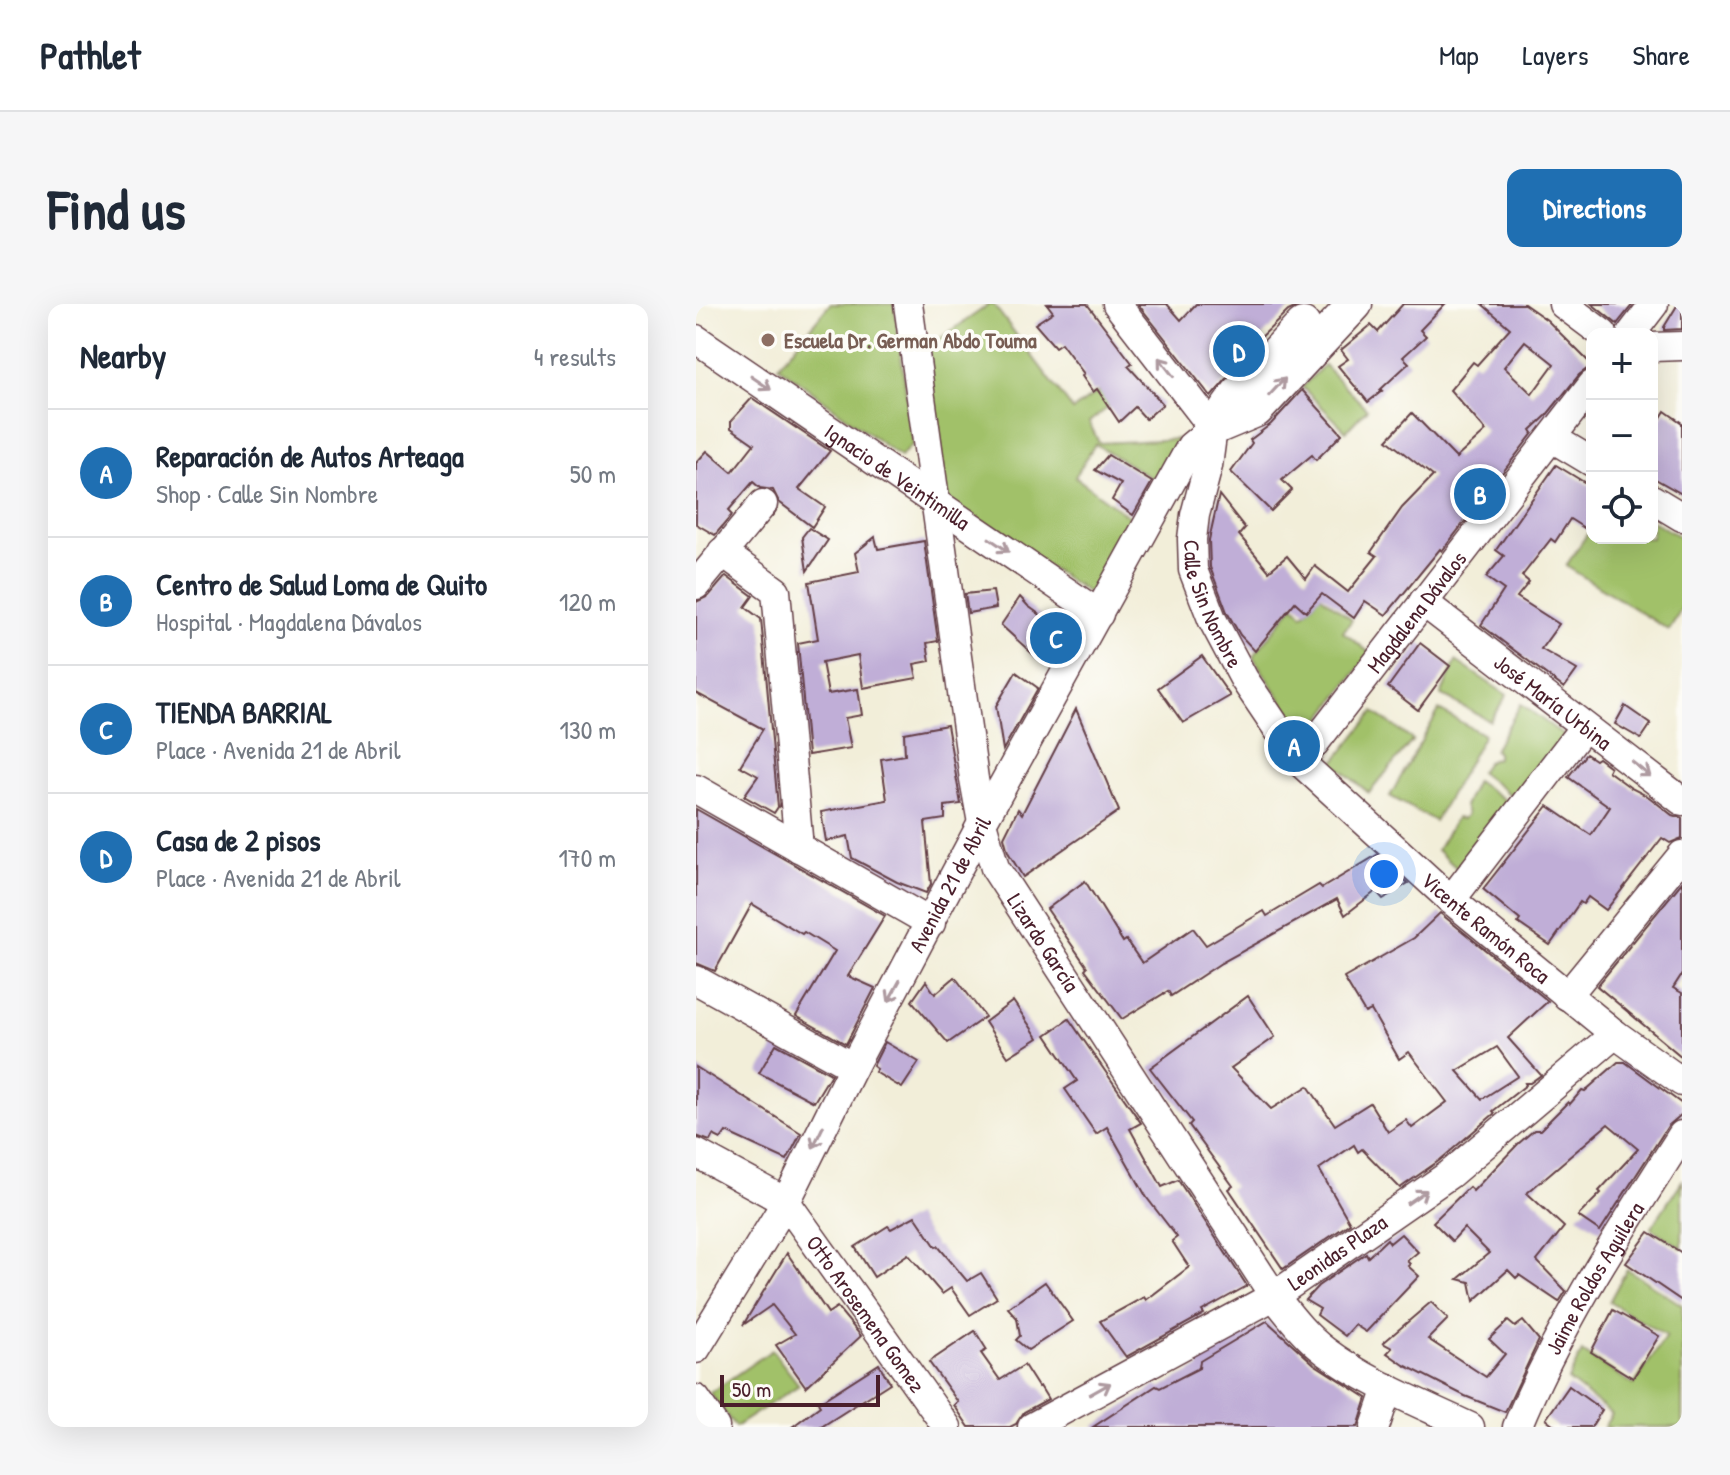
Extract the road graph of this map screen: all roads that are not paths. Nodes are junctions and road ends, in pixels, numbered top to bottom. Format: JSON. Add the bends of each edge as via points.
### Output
{"nodes":[{"id":1,"x":908,"y":304,"type":"edge"},
{"id":2,"x":1117,"y":304,"type":"edge"},
{"id":3,"x":1563,"y":304,"type":"edge"},
{"id":4,"x":1654,"y":304,"type":"edge"},
{"id":5,"x":1337,"y":307,"type":"edge"},
{"id":6,"x":1595,"y":328,"type":"edge"},
{"id":7,"x":1636,"y":328,"type":"edge"},
{"id":8,"x":1682,"y":346,"type":"edge"},
{"id":9,"x":1658,"y":347,"type":"edge"},
{"id":10,"x":701,"y":352,"type":"edge"},
{"id":11,"x":1586,"y":393,"type":"edge"},
{"id":12,"x":1213,"y":428,"type":"junction"},
{"id":13,"x":1552,"y":438,"type":"junction"},
{"id":14,"x":1586,"y":458,"type":"edge"},
{"id":15,"x":934,"y":501,"type":"junction"},
{"id":16,"x":1658,"y":503,"type":"edge"},
{"id":17,"x":763,"y":504,"type":"dead end"},
{"id":18,"x":1682,"y":517,"type":"edge"},
{"id":19,"x":722,"y":552,"type":"junction"},
{"id":20,"x":696,"y":585,"type":"edge"},
{"id":21,"x":1423,"y":602,"type":"junction"},
{"id":22,"x":1099,"y":614,"type":"junction"},
{"id":23,"x":1584,"y":727,"type":"junction"},
{"id":24,"x":1300,"y":762,"type":"junction"},
{"id":25,"x":696,"y":789,"type":"edge"},
{"id":26,"x":1682,"y":801,"type":"edge"},
{"id":27,"x":982,"y":823,"type":"junction"},
{"id":28,"x":799,"y":848,"type":"junction"},
{"id":29,"x":1682,"y":855,"type":"edge"},
{"id":30,"x":1451,"y":900,"type":"junction"},
{"id":31,"x":931,"y":923,"type":"junction"},
{"id":32,"x":696,"y":980,"type":"edge"},
{"id":33,"x":1567,"y":996,"type":"junction"},
{"id":34,"x":1615,"y":1034,"type":"junction"},
{"id":35,"x":853,"y":1067,"type":"junction"},
{"id":36,"x":1682,"y":1082,"type":"edge"},
{"id":37,"x":1682,"y":1135,"type":"edge"},
{"id":38,"x":696,"y":1153,"type":"edge"},
{"id":39,"x":786,"y":1202,"type":"junction"},
{"id":40,"x":1274,"y":1296,"type":"junction"},
{"id":41,"x":696,"y":1349,"type":"edge"},
{"id":42,"x":1388,"y":1388,"type":"junction"},
{"id":43,"x":696,"y":1399,"type":"edge"},
{"id":44,"x":715,"y":1427,"type":"edge"},
{"id":45,"x":947,"y":1427,"type":"edge"},
{"id":46,"x":1032,"y":1427,"type":"edge"},
{"id":47,"x":1375,"y":1427,"type":"edge"},
{"id":48,"x":1470,"y":1427,"type":"edge"},
{"id":49,"x":1517,"y":1427,"type":"edge"}],
"edges":[{"from":1,"to":15,"type":"street","name":"Lizardo García"},
{"from":12,"to":2,"type":"street","one_way":true},
{"from":3,"to":6,"type":"street"},
{"from":4,"to":7,"type":"street"},
{"from":5,"to":12,"type":"main road","name":"Avenida 21 de Abril","via":[[1238,394]]},
{"from":8,"to":9,"type":"street"},
{"from":10,"to":15,"type":"street","name":"Ignacio de Veintimilla","one_way":true},
{"from":11,"to":13,"type":"street","name":"Magdalena Dávalos"},
{"from":12,"to":22,"type":"street","name":"Avenida 21 de Abril","via":[[1191,446]]},
{"from":12,"to":24,"type":"street","name":"Calle Sin Nombre","via":[[1195,515],[1193,570],[1244,679]]},
{"from":13,"to":14,"type":"street"},
{"from":13,"to":21,"type":"street","name":"Magdalena Dávalos"},
{"from":15,"to":22,"type":"street","name":"Ignacio de Veintimilla","one_way":true},
{"from":15,"to":27,"type":"street","name":"Lizardo García"},
{"from":16,"to":18,"type":"street"},
{"from":17,"to":19,"type":"street"},
{"from":19,"to":20,"type":"street"},
{"from":19,"to":28,"type":"street","via":[[776,591]]},
{"from":21,"to":23,"type":"street","name":"José María Urbina"},
{"from":21,"to":24,"type":"street","name":"Magdalena Dávalos"},
{"from":22,"to":27,"type":"street","name":"Avenida 21 de Abril"},
{"from":23,"to":26,"type":"street","name":"José María Urbina","one_way":true},
{"from":23,"to":30,"type":"street"},
{"from":24,"to":30,"type":"street","name":"Vicente Ramón Roca"},
{"from":25,"to":28,"type":"street"},
{"from":27,"to":31,"type":"street","name":"Avenida 21 de Abril"},
{"from":27,"to":40,"type":"street","name":"Lizardo García","via":[[995,868]]},
{"from":28,"to":31,"type":"street"},
{"from":29,"to":33,"type":"street"},
{"from":30,"to":33,"type":"street","name":"Vicente Ramón Roca"},
{"from":31,"to":35,"type":"street","name":"Avenida 21 de Abril","one_way":true},
{"from":32,"to":35,"type":"street"},
{"from":33,"to":34,"type":"street","name":"Vicente Ramón Roca"},
{"from":34,"to":36,"type":"street","name":"Vicente Ramón Roca"},
{"from":40,"to":34,"type":"street","name":"Leonidas Plaza","one_way":true,"via":[[1450,1174]]},
{"from":35,"to":39,"type":"street","name":"Avenida 21 de Abril","one_way":true},
{"from":37,"to":49,"type":"street","name":"Jaime Roldos Aguilera","via":[[1601,1261]]},
{"from":38,"to":39,"type":"street"},
{"from":39,"to":41,"type":"street","name":"Avenida 21 de Abril"},
{"from":39,"to":45,"type":"street","name":"Otto Arosemena Gomez"},
{"from":40,"to":42,"type":"street","name":"Lizardo García","via":[[1326,1352]]},
{"from":46,"to":40,"type":"street","name":"Leonidas Plaza","one_way":true},
{"from":42,"to":47,"type":"street"},
{"from":42,"to":48,"type":"street","name":"Lizardo García"},
{"from":43,"to":44,"type":"street"}]}
